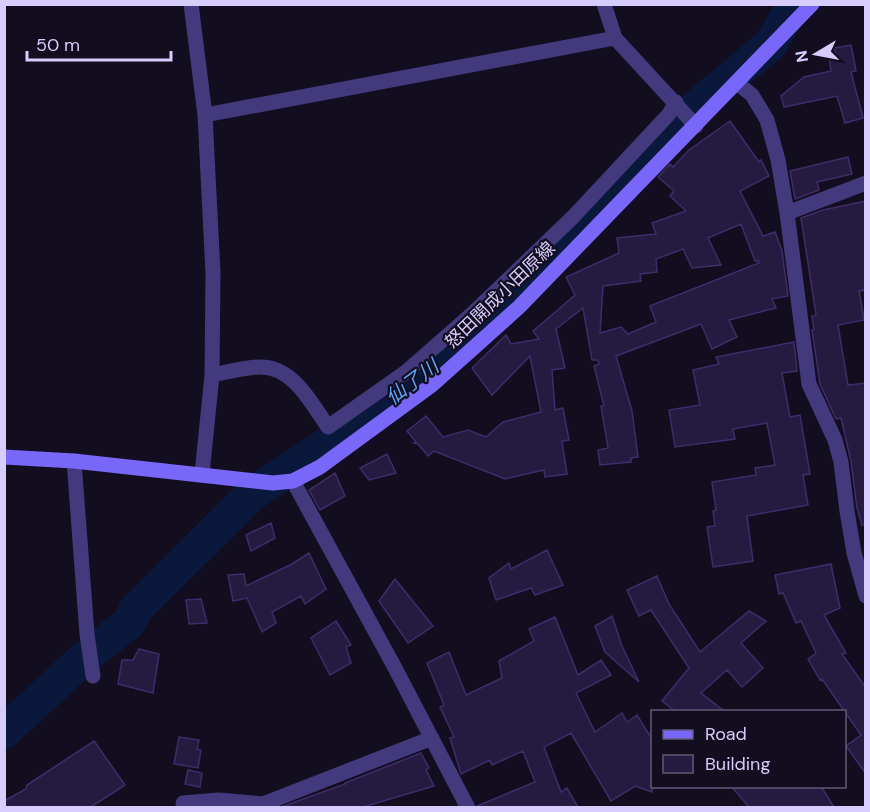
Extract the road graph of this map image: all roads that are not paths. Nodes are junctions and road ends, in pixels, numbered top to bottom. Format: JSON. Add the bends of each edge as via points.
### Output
{"nodes":[{"id":1,"x":191,"y":4,"type":"edge"},
{"id":2,"x":604,"y":4,"type":"edge"},
{"id":3,"x":812,"y":4,"type":"edge"},
{"id":4,"x":615,"y":38,"type":"junction"},
{"id":5,"x":737,"y":83,"type":"junction"},
{"id":6,"x":676,"y":102,"type":"junction"},
{"id":7,"x":206,"y":115,"type":"junction"},
{"id":8,"x":696,"y":126,"type":"junction"},
{"id":9,"x":866,"y":183,"type":"edge"},
{"id":10,"x":787,"y":213,"type":"junction"},
{"id":11,"x":212,"y":375,"type":"junction"},
{"id":12,"x":4,"y":457,"type":"edge"},
{"id":13,"x":74,"y":461,"type":"junction"},
{"id":14,"x":202,"y":474,"type":"junction"},
{"id":15,"x":293,"y":481,"type":"junction"},
{"id":16,"x":866,"y":596,"type":"edge"},
{"id":17,"x":93,"y":676,"type":"dead end"},
{"id":18,"x":432,"y":738,"type":"junction"},
{"id":19,"x":183,"y":803,"type":"dead end"},
{"id":20,"x":468,"y":807,"type":"edge"}],
"edges":[{"from":1,"to":7,"type":"street"},
{"from":2,"to":4,"type":"street"},
{"from":3,"to":5,"type":"main road","name":"怒田開成小田原線"},
{"from":4,"to":6,"type":"street"},
{"from":4,"to":7,"type":"street"},
{"from":5,"to":8,"type":"main road","name":"怒田開成小田原線"},
{"from":5,"to":10,"type":"street","via":[[752,95],[767,120]]},
{"from":6,"to":8,"type":"street"},
{"from":6,"to":11,"type":"street","via":[[573,217],[471,315],[406,372],[328,427],[301,388],[275,370],[260,367]]},
{"from":7,"to":11,"type":"street","via":[[213,273]]},
{"from":8,"to":15,"type":"main road","name":"怒田開成小田原線","via":[[519,307],[432,385],[320,467]]},
{"from":9,"to":10,"type":"street"},
{"from":10,"to":16,"type":"street","via":[[808,384],[835,440]]},
{"from":11,"to":14,"type":"street"},
{"from":12,"to":13,"type":"main road","name":"怒田開成小田原線"},
{"from":13,"to":14,"type":"main road","name":"怒田開成小田原線"},
{"from":13,"to":17,"type":"street"},
{"from":14,"to":15,"type":"main road","name":"怒田開成小田原線","via":[[273,483]]},
{"from":15,"to":18,"type":"street"},
{"from":18,"to":19,"type":"street","via":[[263,804],[219,800]]},
{"from":18,"to":20,"type":"street"}]}
